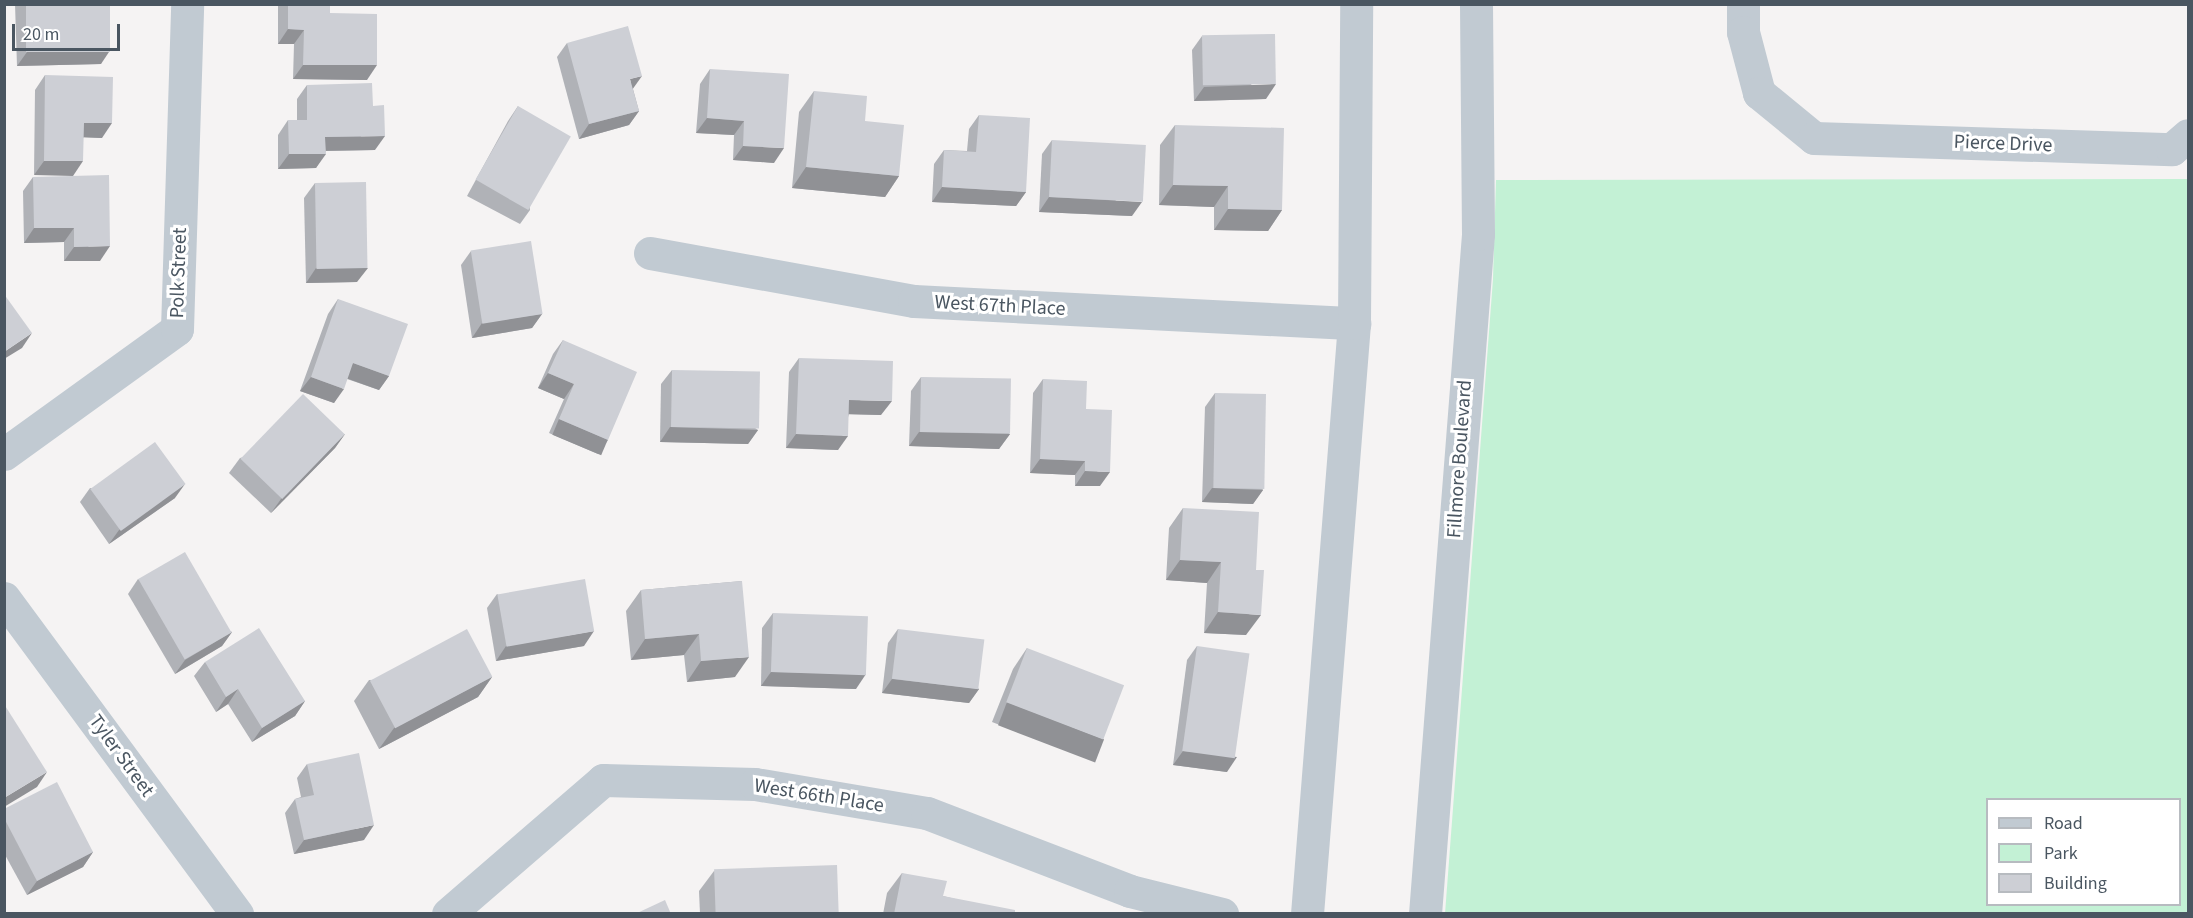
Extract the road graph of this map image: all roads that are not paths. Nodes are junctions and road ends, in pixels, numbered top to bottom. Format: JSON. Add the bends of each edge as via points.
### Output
{"nodes":[{"id":1,"x":187,"y":4,"type":"edge"},
{"id":2,"x":1356,"y":4,"type":"edge"},
{"id":3,"x":1476,"y":4,"type":"edge"},
{"id":4,"x":1743,"y":4,"type":"edge"},
{"id":5,"x":2188,"y":135,"type":"edge"},
{"id":6,"x":650,"y":253,"type":"dead end"},
{"id":7,"x":1354,"y":323,"type":"junction"},
{"id":8,"x":4,"y":454,"type":"edge"},
{"id":9,"x":4,"y":598,"type":"edge"},
{"id":10,"x":1127,"y":902,"type":"edge"},
{"id":11,"x":237,"y":914,"type":"edge"},
{"id":12,"x":448,"y":914,"type":"edge"},
{"id":13,"x":1222,"y":914,"type":"edge"},
{"id":14,"x":1307,"y":914,"type":"edge"},
{"id":15,"x":1425,"y":914,"type":"edge"}],
"edges":[{"from":1,"to":8,"type":"street","name":"Polk Street","via":[[177,329]]},
{"from":2,"to":7,"type":"street"},
{"from":3,"to":15,"type":"street","name":"Fillmore Boulevard","via":[[1478,234]]},
{"from":4,"to":5,"type":"street","name":"Pierce Drive","via":[[1743,32],[1759,93],[1814,138],[2172,149]]},
{"from":6,"to":7,"type":"street","name":"West 67th Place","via":[[914,301]]},
{"from":7,"to":14,"type":"street"},
{"from":9,"to":11,"type":"street","name":"Tyler Street"},
{"from":10,"to":12,"type":"street","name":"West 66th Place","via":[[927,813],[755,784],[603,780]]},
{"from":10,"to":13,"type":"street","name":"West 66th Place"}]}
